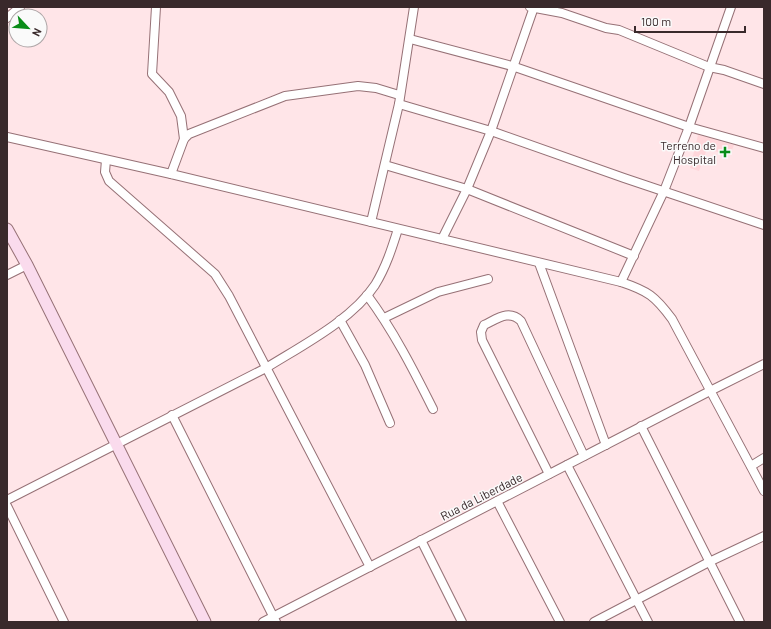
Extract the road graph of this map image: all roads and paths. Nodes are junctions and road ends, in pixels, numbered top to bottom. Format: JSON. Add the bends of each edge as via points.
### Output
{"nodes":[{"id":1,"x":20,"y":7,"type":"edge"},
{"id":2,"x":156,"y":7,"type":"edge"},
{"id":3,"x":414,"y":7,"type":"edge"},
{"id":4,"x":731,"y":7,"type":"edge"},
{"id":5,"x":532,"y":8,"type":"edge"},
{"id":6,"x":7,"y":18,"type":"edge"},
{"id":7,"x":410,"y":39,"type":"junction"},
{"id":8,"x":512,"y":66,"type":"junction"},
{"id":9,"x":710,"y":66,"type":"junction"},
{"id":10,"x":764,"y":84,"type":"edge"},
{"id":11,"x":399,"y":95,"type":"junction"},
{"id":12,"x":399,"y":104,"type":"junction"},
{"id":13,"x":689,"y":127,"type":"junction"},
{"id":14,"x":491,"y":131,"type":"junction"},
{"id":15,"x":7,"y":137,"type":"edge"},
{"id":16,"x":184,"y":139,"type":"junction"},
{"id":17,"x":764,"y":148,"type":"edge"},
{"id":18,"x":106,"y":160,"type":"junction"},
{"id":19,"x":385,"y":165,"type":"junction"},
{"id":20,"x":171,"y":174,"type":"junction"},
{"id":21,"x":467,"y":189,"type":"junction"},
{"id":22,"x":664,"y":191,"type":"junction"},
{"id":23,"x":370,"y":222,"type":"junction"},
{"id":24,"x":764,"y":225,"type":"edge"},
{"id":25,"x":398,"y":228,"type":"junction"},
{"id":26,"x":7,"y":229,"type":"edge"},
{"id":27,"x":442,"y":239,"type":"junction"},
{"id":28,"x":634,"y":256,"type":"junction"},
{"id":29,"x":539,"y":263,"type":"junction"},
{"id":30,"x":26,"y":265,"type":"junction"},
{"id":31,"x":7,"y":275,"type":"edge"},
{"id":32,"x":488,"y":279,"type":"dead end"},
{"id":33,"x":621,"y":282,"type":"junction"},
{"id":34,"x":367,"y":295,"type":"junction"},
{"id":35,"x":384,"y":318,"type":"junction"},
{"id":36,"x":340,"y":320,"type":"junction"},
{"id":37,"x":764,"y":364,"type":"edge"},
{"id":38,"x":266,"y":368,"type":"junction"},
{"id":39,"x":710,"y":391,"type":"junction"},
{"id":40,"x":433,"y":409,"type":"dead end"},
{"id":41,"x":172,"y":415,"type":"junction"},
{"id":42,"x":390,"y":423,"type":"dead end"},
{"id":43,"x":641,"y":426,"type":"junction"},
{"id":44,"x":116,"y":445,"type":"junction"},
{"id":45,"x":606,"y":445,"type":"junction"},
{"id":46,"x":584,"y":456,"type":"junction"},
{"id":47,"x":764,"y":458,"type":"edge"},
{"id":48,"x":567,"y":465,"type":"junction"},
{"id":49,"x":751,"y":466,"type":"junction"},
{"id":50,"x":549,"y":474,"type":"junction"},
{"id":51,"x":764,"y":491,"type":"edge"},
{"id":52,"x":7,"y":500,"type":"edge"},
{"id":53,"x":497,"y":501,"type":"junction"},
{"id":54,"x":7,"y":506,"type":"edge"},
{"id":55,"x":764,"y":536,"type":"edge"},
{"id":56,"x":421,"y":540,"type":"junction"},
{"id":57,"x":709,"y":562,"type":"junction"},
{"id":58,"x":370,"y":567,"type":"junction"},
{"id":59,"x":637,"y":600,"type":"junction"},
{"id":60,"x":275,"y":619,"type":"edge"},
{"id":61,"x":64,"y":622,"type":"edge"},
{"id":62,"x":205,"y":622,"type":"edge"},
{"id":63,"x":263,"y":622,"type":"edge"},
{"id":64,"x":462,"y":622,"type":"edge"},
{"id":65,"x":560,"y":622,"type":"edge"},
{"id":66,"x":594,"y":622,"type":"edge"},
{"id":67,"x":648,"y":622,"type":"edge"},
{"id":68,"x":740,"y":622,"type":"edge"}],
"edges":[{"from":1,"to":6,"type":"street"},
{"from":2,"to":16,"type":"street","via":[[152,74],[169,92],[181,116]]},
{"from":3,"to":7,"type":"street"},
{"from":4,"to":9,"type":"street"},
{"from":5,"to":8,"type":"street"},
{"from":5,"to":9,"type":"street","via":[[562,13],[619,30]]},
{"from":7,"to":8,"type":"street"},
{"from":7,"to":11,"type":"street"},
{"from":8,"to":13,"type":"street"},
{"from":8,"to":14,"type":"street"},
{"from":9,"to":10,"type":"street"},
{"from":9,"to":13,"type":"street"},
{"from":11,"to":12,"type":"street"},
{"from":11,"to":16,"type":"street","via":[[358,86],[285,96],[189,134]]},
{"from":12,"to":14,"type":"street"},
{"from":12,"to":19,"type":"street"},
{"from":13,"to":17,"type":"street"},
{"from":13,"to":22,"type":"street"},
{"from":14,"to":21,"type":"street"},
{"from":14,"to":22,"type":"street"},
{"from":15,"to":18,"type":"street"},
{"from":16,"to":20,"type":"street"},
{"from":18,"to":20,"type":"street"},
{"from":18,"to":38,"type":"street","via":[[104,172],[110,181],[215,274]]},
{"from":19,"to":21,"type":"street"},
{"from":19,"to":23,"type":"street"},
{"from":20,"to":23,"type":"street"},
{"from":21,"to":27,"type":"street"},
{"from":21,"to":28,"type":"street"},
{"from":22,"to":24,"type":"street"},
{"from":22,"to":28,"type":"street"},
{"from":23,"to":25,"type":"street"},
{"from":25,"to":27,"type":"street"},
{"from":25,"to":34,"type":"street","via":[[388,261]]},
{"from":26,"to":30,"type":"main road"},
{"from":27,"to":29,"type":"street"},
{"from":28,"to":33,"type":"street"},
{"from":29,"to":33,"type":"street"},
{"from":29,"to":45,"type":"street"},
{"from":30,"to":31,"type":"street"},
{"from":30,"to":44,"type":"main road"},
{"from":32,"to":35,"type":"street","via":[[438,292]]},
{"from":33,"to":39,"type":"street","via":[[646,291],[661,304],[672,319]]},
{"from":34,"to":35,"type":"street"},
{"from":34,"to":36,"type":"street"},
{"from":35,"to":40,"type":"street"},
{"from":36,"to":38,"type":"street"},
{"from":36,"to":42,"type":"street","via":[[365,365]]},
{"from":37,"to":39,"type":"street","name":"Rua da Liberdade"},
{"from":38,"to":41,"type":"street"},
{"from":38,"to":58,"type":"street"},
{"from":39,"to":43,"type":"street","name":"Rua da Liberdade"},
{"from":39,"to":49,"type":"street"},
{"from":41,"to":44,"type":"street"},
{"from":41,"to":60,"type":"street"},
{"from":43,"to":45,"type":"street","name":"Rua da Liberdade"},
{"from":43,"to":57,"type":"street"},
{"from":44,"to":52,"type":"street"},
{"from":44,"to":62,"type":"main road"},
{"from":45,"to":46,"type":"street","name":"Rua da Liberdade"},
{"from":46,"to":48,"type":"street","name":"Rua da Liberdade"},
{"from":46,"to":50,"type":"street","via":[[521,321],[516,316],[508,314],[484,325],[481,332],[482,340]]},
{"from":47,"to":49,"type":"street"},
{"from":48,"to":50,"type":"street","name":"Rua da Liberdade"},
{"from":48,"to":59,"type":"street"},
{"from":49,"to":51,"type":"street"},
{"from":50,"to":53,"type":"street","name":"Rua da Liberdade"},
{"from":53,"to":56,"type":"street","name":"Rua da Liberdade"},
{"from":53,"to":65,"type":"street"},
{"from":54,"to":61,"type":"street"},
{"from":55,"to":57,"type":"street"},
{"from":56,"to":58,"type":"street","name":"Rua da Liberdade"},
{"from":56,"to":64,"type":"street"},
{"from":57,"to":59,"type":"street"},
{"from":57,"to":68,"type":"street"},
{"from":58,"to":60,"type":"street","name":"Rua da Liberdade"},
{"from":59,"to":66,"type":"street"},
{"from":59,"to":67,"type":"street"},
{"from":60,"to":63,"type":"street","name":"Rua da Liberdade"}]}
